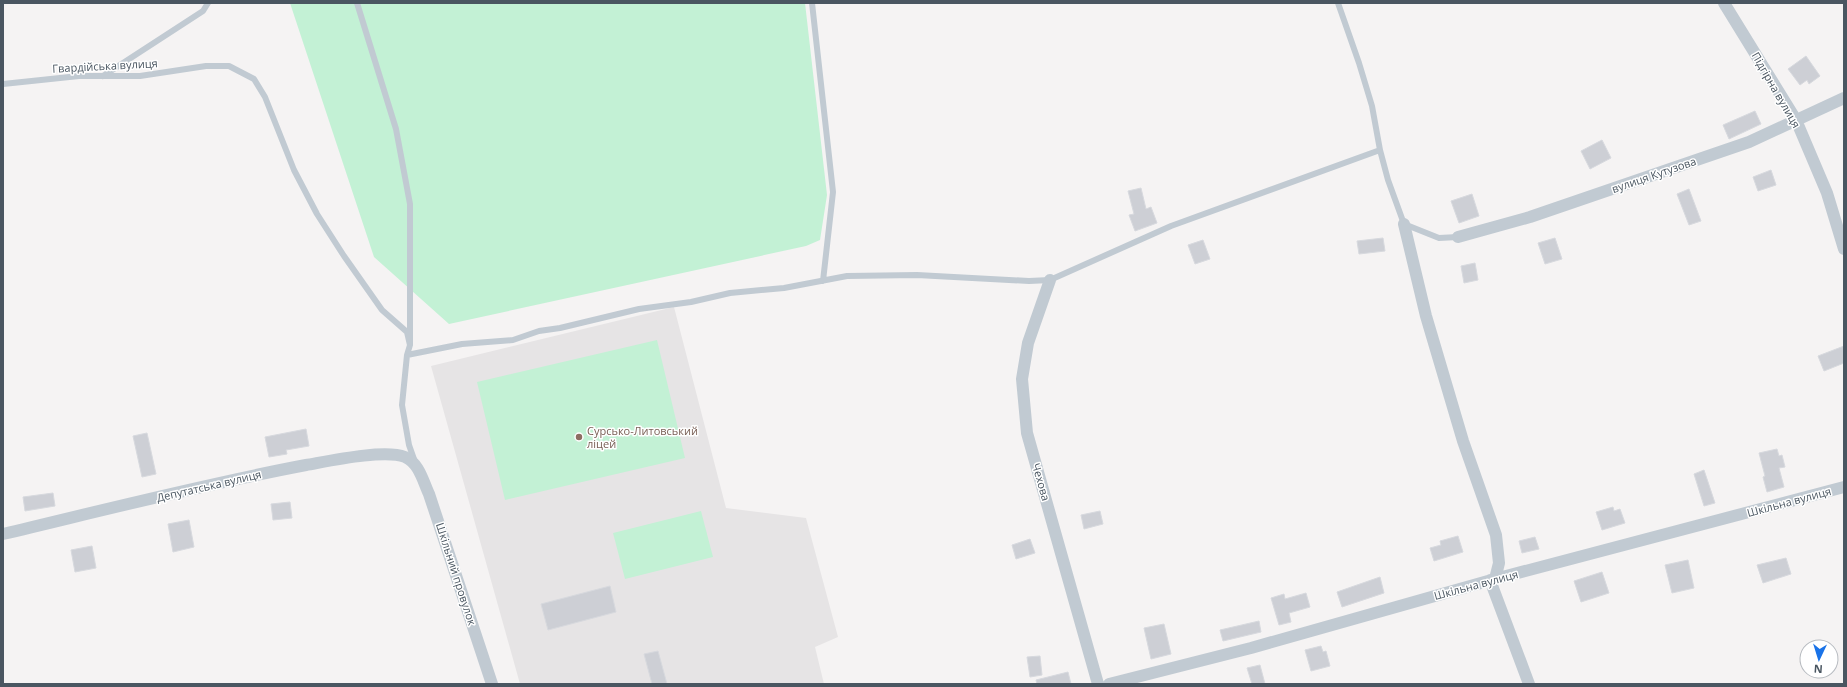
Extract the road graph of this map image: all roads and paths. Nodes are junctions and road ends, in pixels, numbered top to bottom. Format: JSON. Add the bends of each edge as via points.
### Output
{"nodes":[{"id":1,"x":208,"y":3,"type":"edge"},
{"id":2,"x":357,"y":3,"type":"edge"},
{"id":3,"x":812,"y":3,"type":"edge"},
{"id":4,"x":1338,"y":3,"type":"edge"},
{"id":5,"x":1724,"y":3,"type":"edge"},
{"id":6,"x":103,"y":76,"type":"junction"},
{"id":7,"x":3,"y":84,"type":"edge"},
{"id":8,"x":1844,"y":98,"type":"edge"},
{"id":9,"x":1796,"y":120,"type":"junction"},
{"id":10,"x":1380,"y":150,"type":"junction"},
{"id":11,"x":1404,"y":224,"type":"junction"},
{"id":12,"x":1458,"y":237,"type":"joint"},
{"id":13,"x":1844,"y":248,"type":"edge"},
{"id":14,"x":1050,"y":280,"type":"junction"},
{"id":15,"x":823,"y":281,"type":"junction"},
{"id":16,"x":410,"y":345,"type":"junction"},
{"id":17,"x":407,"y":355,"type":"junction"},
{"id":18,"x":416,"y":464,"type":"junction"},
{"id":19,"x":1844,"y":487,"type":"edge"},
{"id":20,"x":3,"y":534,"type":"edge"},
{"id":21,"x":1492,"y":580,"type":"junction"},
{"id":22,"x":492,"y":684,"type":"edge"},
{"id":23,"x":1098,"y":684,"type":"edge"},
{"id":24,"x":1109,"y":684,"type":"edge"},
{"id":25,"x":1530,"y":684,"type":"edge"}],
"edges":[{"from":1,"to":6,"type":"lane","via":[[203,11]]},
{"from":2,"to":16,"type":"lane","via":[[396,129],[410,204]]},
{"from":3,"to":15,"type":"lane","via":[[833,192]]},
{"from":4,"to":10,"type":"lane","via":[[1370,99]]},
{"from":5,"to":9,"type":"street","name":"Підгірна вулиця"},
{"from":6,"to":7,"type":"lane","name":"Гвардійська вулиця"},
{"from":6,"to":16,"type":"lane","name":"Гвардійська вулиця","via":[[140,76],[206,66],[229,66],[254,79],[265,97],[294,170],[317,214],[382,310],[407,332]]},
{"from":8,"to":9,"type":"street","name":"вулиця Кутузова"},
{"from":9,"to":12,"type":"street","name":"вулиця Кутузова","via":[[1749,142],[1668,171],[1530,217]]},
{"from":9,"to":13,"type":"street","name":"Підгірна вулиця","via":[[1827,193]]},
{"from":10,"to":11,"type":"lane","via":[[1396,206]]},
{"from":10,"to":14,"type":"lane","via":[[1170,226]]},
{"from":11,"to":12,"type":"lane","via":[[1439,238]]},
{"from":11,"to":21,"type":"street","via":[[1426,316],[1496,535],[1500,563]]},
{"from":14,"to":15,"type":"lane","via":[[1023,281],[917,275],[847,276]]},
{"from":14,"to":23,"type":"street","name":"Чехова","via":[[1028,343],[1022,379],[1027,433]]},
{"from":15,"to":17,"type":"lane","via":[[730,293],[691,302],[639,309],[539,331],[513,340],[462,344]]},
{"from":16,"to":17,"type":"lane"},
{"from":17,"to":18,"type":"lane","via":[[402,406],[409,445]]},
{"from":18,"to":20,"type":"street","name":"Депутатська вулиця","via":[[405,457],[388,455],[346,458],[261,474]]},
{"from":18,"to":22,"type":"street","name":"Шкільний провулок","via":[[432,501]]},
{"from":19,"to":21,"type":"street","name":"Шкільна вулиця"},
{"from":21,"to":24,"type":"street","name":"Шкільна вулиця","via":[[1251,648]]},
{"from":21,"to":25,"type":"street"}]}
